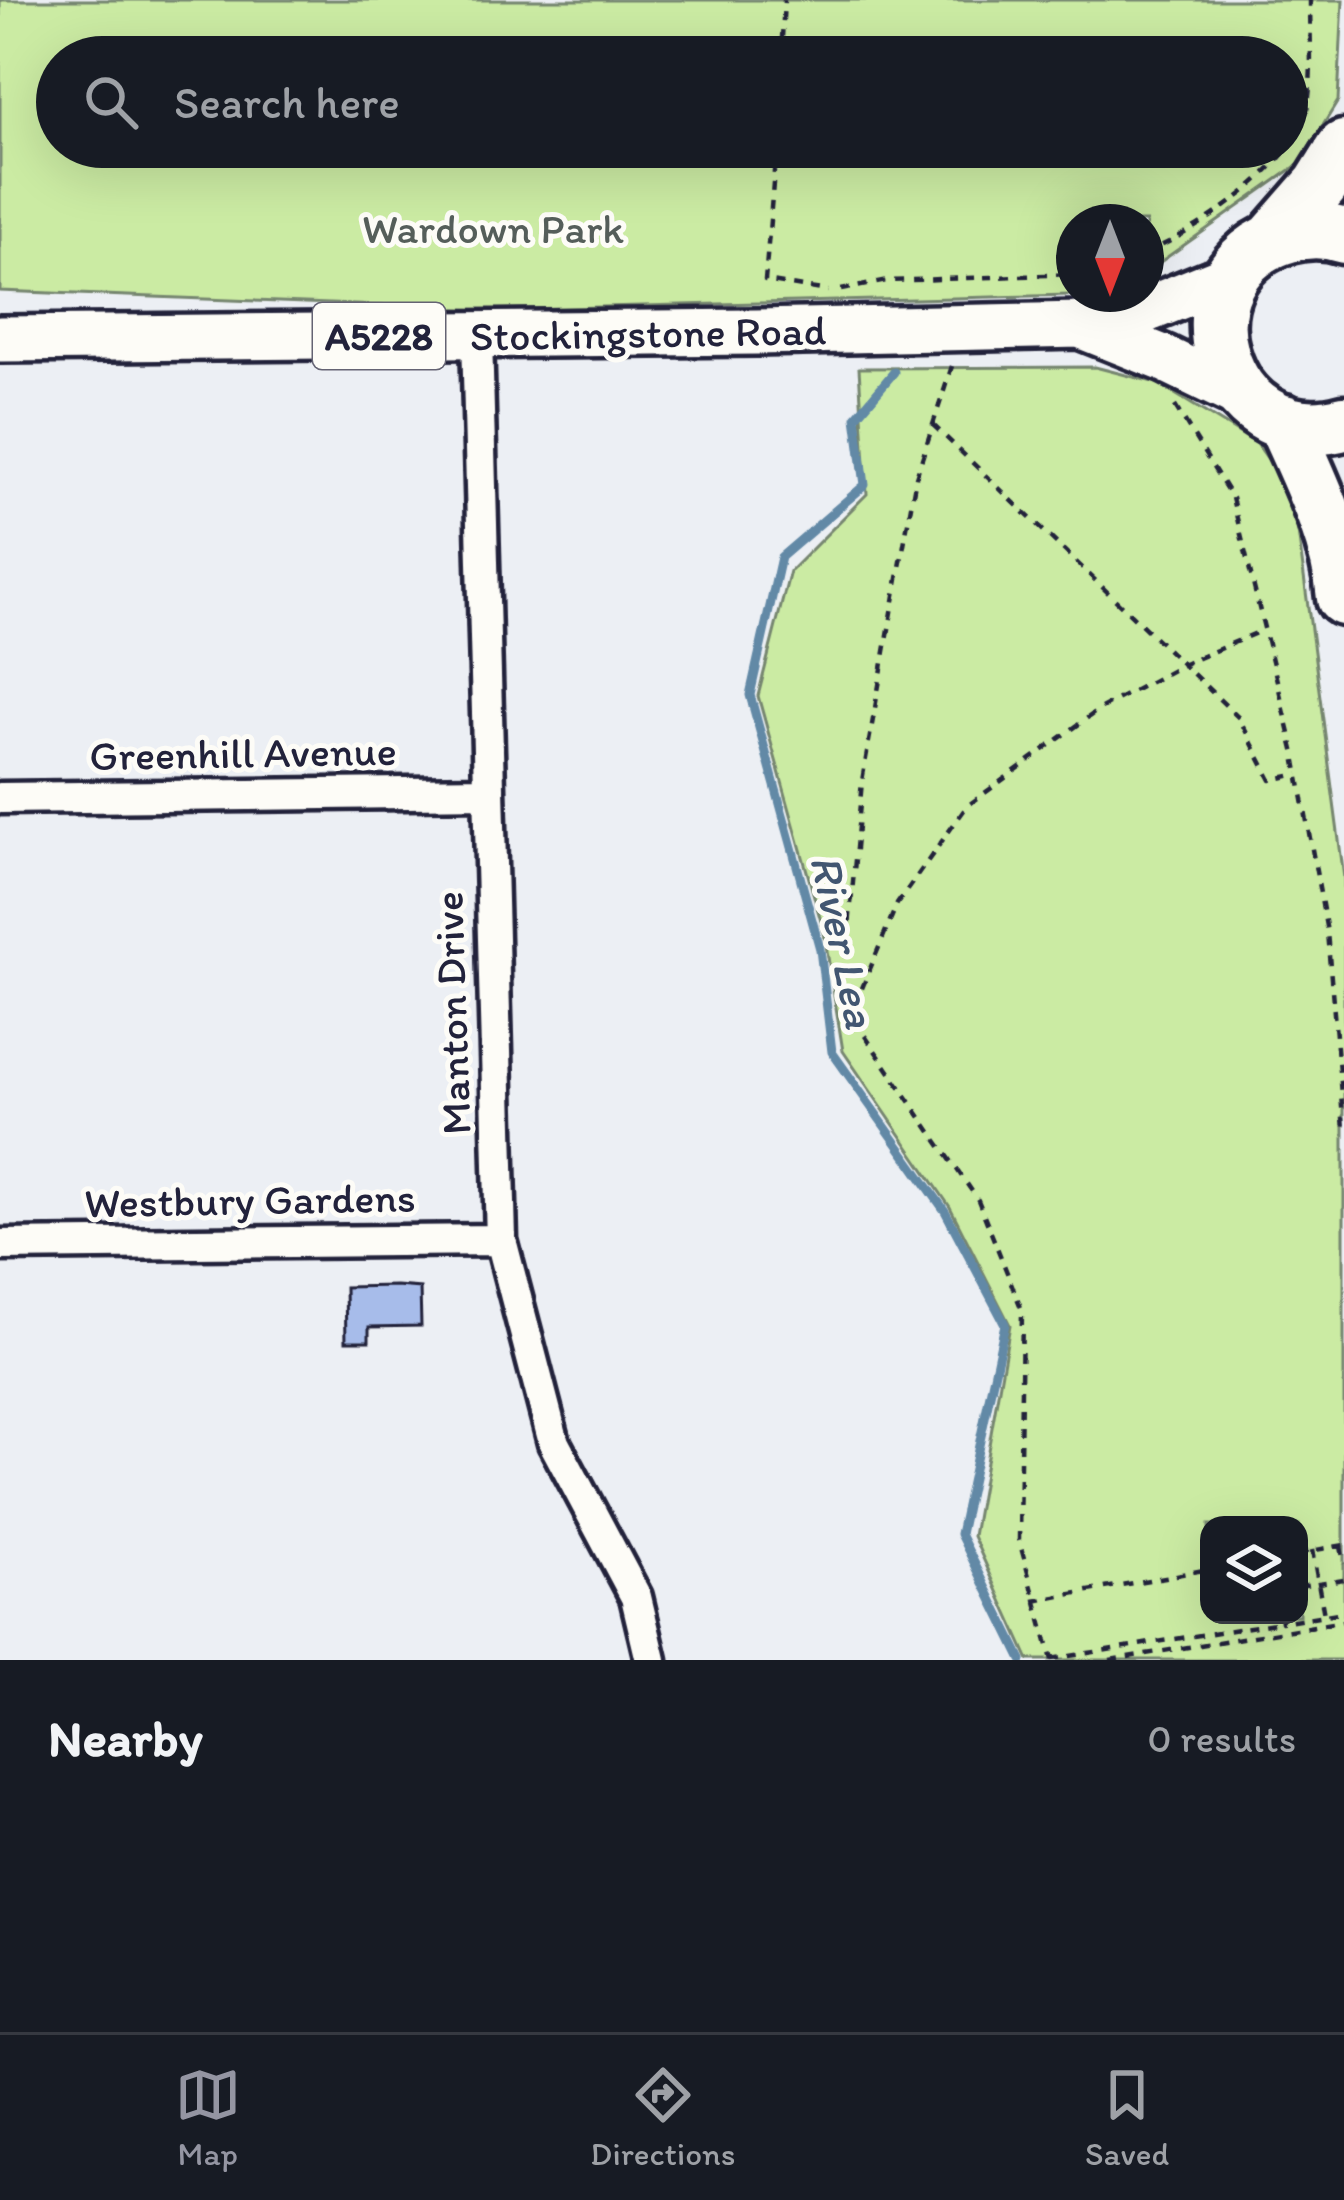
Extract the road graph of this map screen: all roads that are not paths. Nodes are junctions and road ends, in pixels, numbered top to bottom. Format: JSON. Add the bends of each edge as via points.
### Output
{"nodes":[{"id":1,"x":1344,"y":148,"type":"edge"},
{"id":2,"x":1344,"y":236,"type":"edge"},
{"id":3,"x":1273,"y":240,"type":"junction"},
{"id":4,"x":1233,"y":274,"type":"junction"},
{"id":5,"x":1080,"y":325,"type":"junction"},
{"id":6,"x":477,"y":336,"type":"junction"},
{"id":7,"x":0,"y":339,"type":"edge"},
{"id":8,"x":1264,"y":410,"type":"junction"},
{"id":9,"x":1344,"y":423,"type":"edge"},
{"id":10,"x":1343,"y":573,"type":"edge"},
{"id":11,"x":488,"y":792,"type":"junction"},
{"id":12,"x":0,"y":798,"type":"edge"},
{"id":13,"x":501,"y":1240,"type":"junction"},
{"id":14,"x":0,"y":1245,"type":"edge"},
{"id":15,"x":651,"y":1660,"type":"edge"}],
"edges":[{"from":1,"to":3,"type":"highway"},
{"from":2,"to":3,"type":"highway","via":[[1305,231]]},
{"from":3,"to":4,"type":"highway"},
{"from":4,"to":5,"type":"main road","name":"Stockingstone Road","number":"A5228","via":[[1151,308]]},
{"from":4,"to":8,"type":"highway","via":[[1216,338],[1225,370]]},
{"from":5,"to":6,"type":"main road","name":"Stockingstone Road","number":"A5228"},
{"from":5,"to":8,"type":"main road","name":"Stockingstone Road","number":"A5228"},
{"from":6,"to":7,"type":"main road","name":"Stockingstone Road","number":"A5228"},
{"from":6,"to":11,"type":"street","name":"Manton Drive"},
{"from":8,"to":9,"type":"highway","via":[[1311,428]]},
{"from":8,"to":10,"type":"highway","via":[[1312,486]]},
{"from":11,"to":12,"type":"street","name":"Greenhill Avenue"},
{"from":11,"to":13,"type":"street","name":"Manton Drive"},
{"from":13,"to":14,"type":"street","name":"Westbury Gardens"},
{"from":13,"to":15,"type":"street","name":"Manton Drive","via":[[554,1443],[636,1597]]}]}
